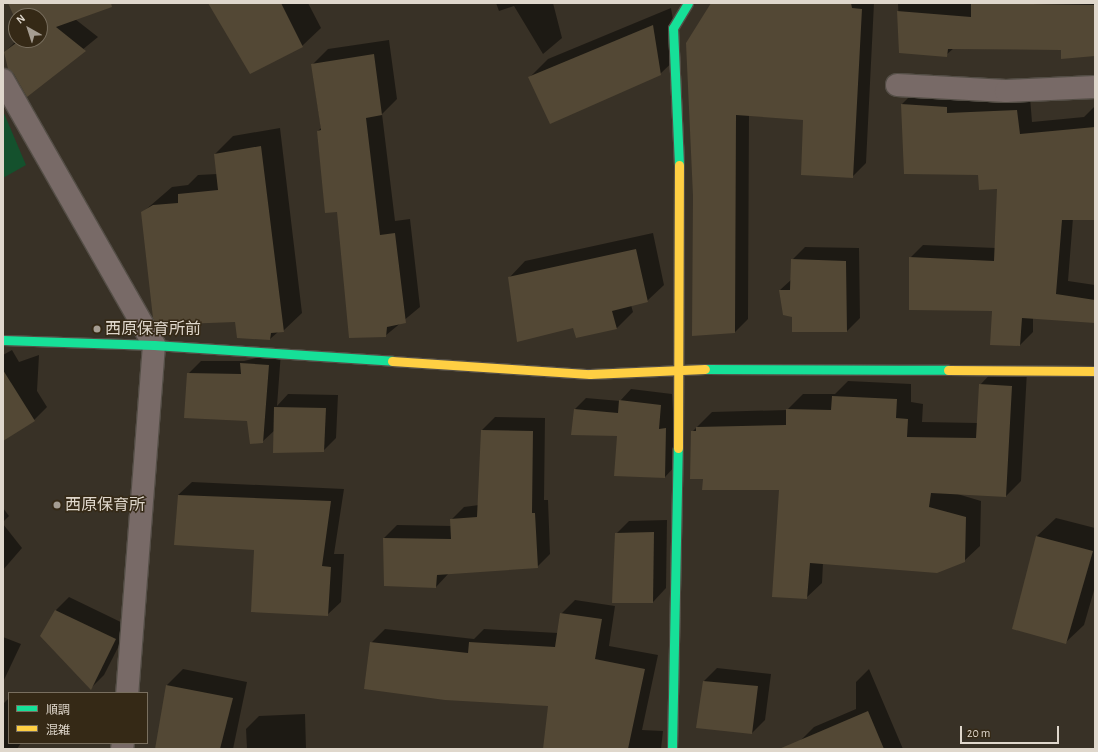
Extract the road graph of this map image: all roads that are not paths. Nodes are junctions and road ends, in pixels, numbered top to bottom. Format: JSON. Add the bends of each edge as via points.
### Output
{"nodes":[{"id":1,"x":688,"y":3,"type":"edge"},
{"id":2,"x":3,"y":80,"type":"edge"},
{"id":3,"x":897,"y":85,"type":"dead end"},
{"id":4,"x":1095,"y":87,"type":"edge"},
{"id":5,"x":3,"y":340,"type":"edge"},
{"id":6,"x":154,"y":345,"type":"junction"},
{"id":7,"x":680,"y":369,"type":"junction"},
{"id":8,"x":1095,"y":371,"type":"edge"},
{"id":9,"x":127,"y":692,"type":"edge"},
{"id":10,"x":672,"y":749,"type":"edge"}],
"edges":[{"from":1,"to":7,"type":"street","via":[[673,28],[679,158]]},
{"from":2,"to":6,"type":"street"},
{"from":3,"to":4,"type":"street","via":[[1006,91]]},
{"from":5,"to":6,"type":"street"},
{"from":6,"to":7,"type":"street","via":[[590,374]]},
{"from":6,"to":9,"type":"street"},
{"from":7,"to":8,"type":"street"},
{"from":7,"to":10,"type":"street"}]}
